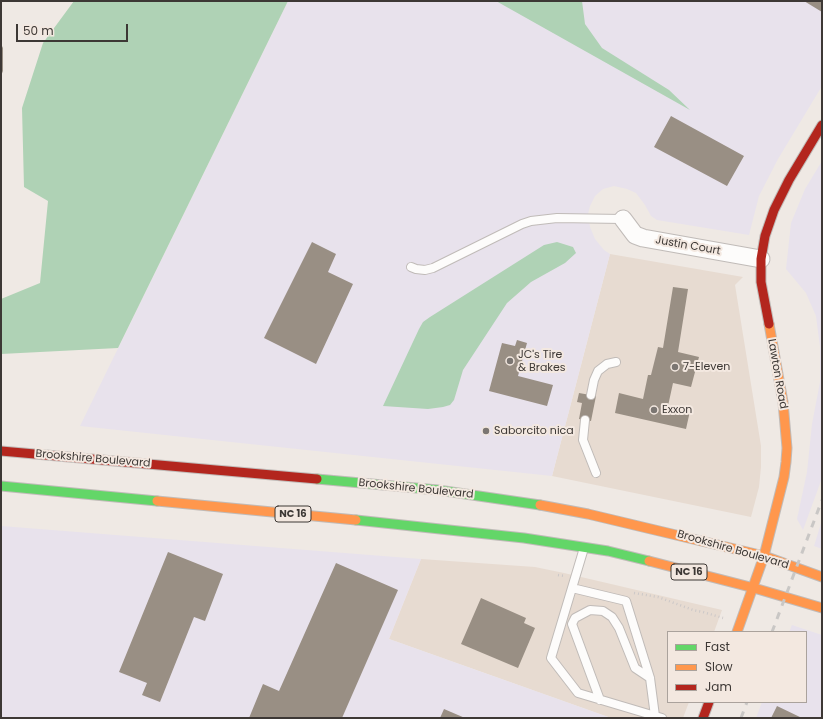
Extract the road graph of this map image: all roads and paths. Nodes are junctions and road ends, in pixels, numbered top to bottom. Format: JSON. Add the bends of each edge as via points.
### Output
{"nodes":[{"id":1,"x":822,"y":125,"type":"edge"},
{"id":2,"x":623,"y":219,"type":"joint"},
{"id":3,"x":761,"y":259,"type":"junction"},
{"id":4,"x":411,"y":267,"type":"dead end"},
{"id":5,"x":616,"y":362,"type":"dead end"},
{"id":6,"x":591,"y":395,"type":"dead end"},
{"id":7,"x":585,"y":420,"type":"dead end"},
{"id":8,"x":1,"y":451,"type":"edge"},
{"id":9,"x":596,"y":472,"type":"dead end"},
{"id":10,"x":1,"y":486,"type":"edge"},
{"id":11,"x":585,"y":548,"type":"junction"},
{"id":12,"x":764,"y":556,"type":"junction"},
{"id":13,"x":558,"y":575,"type":"dead end"},
{"id":14,"x":822,"y":577,"type":"edge"},
{"id":15,"x":575,"y":578,"type":"junction"},
{"id":16,"x":572,"y":588,"type":"junction"},
{"id":17,"x":754,"y":588,"type":"junction"},
{"id":18,"x":633,"y":592,"type":"dead end"},
{"id":19,"x":822,"y":608,"type":"edge"},
{"id":20,"x":740,"y":623,"type":"junction"},
{"id":21,"x":737,"y":631,"type":"edge"},
{"id":22,"x":650,"y":678,"type":"junction"},
{"id":23,"x":600,"y":700,"type":"junction"},
{"id":24,"x":709,"y":703,"type":"edge"},
{"id":25,"x":659,"y":717,"type":"edge"},
{"id":26,"x":703,"y":718,"type":"edge"}],
"edges":[{"from":1,"to":3,"type":"main road","name":"Lawton Road","via":[[788,180],[774,210],[765,236]]},
{"from":2,"to":3,"type":"street","name":"Justin Court","via":[[635,235],[643,238]]},
{"from":2,"to":4,"type":"lane","via":[[557,218],[531,221],[433,268],[425,270]]},
{"from":3,"to":12,"type":"main road","name":"Lawton Road","via":[[761,282],[783,402],[786,448],[784,477]]},
{"from":5,"to":6,"type":"lane","via":[[607,364],[598,371]]},
{"from":7,"to":9,"type":"lane","via":[[583,440]]},
{"from":8,"to":12,"type":"main road","name":"Brookshire Boulevard","via":[[438,490],[603,517]]},
{"from":10,"to":11,"type":"main road","number":"NC 16","via":[[344,518],[524,538]]},
{"from":11,"to":15,"type":"lane"},
{"from":11,"to":17,"type":"main road","number":"NC 16","via":[[608,551]]},
{"from":12,"to":14,"type":"main road","name":"Brookshire Boulevard"},
{"from":12,"to":17,"type":"main road","name":"Lawton Road"},
{"from":13,"to":15,"type":"path"},
{"from":15,"to":16,"type":"lane"},
{"from":16,"to":22,"type":"lane","via":[[626,601]]},
{"from":16,"to":23,"type":"lane","via":[[551,658],[578,692]]},
{"from":17,"to":19,"type":"main road","number":"NC 16"},
{"from":17,"to":20,"type":"main road","name":"Lawton Road"},
{"from":18,"to":20,"type":"path","via":[[658,597],[692,610]]},
{"from":20,"to":21,"type":"main road","name":"Lawton Road"},
{"from":22,"to":23,"type":"lane","via":[[635,668],[612,617],[603,611],[590,610],[576,618],[572,624]]},
{"from":22,"to":25,"type":"lane"},
{"from":23,"to":25,"type":"lane"},
{"from":24,"to":26,"type":"main road"}]}
